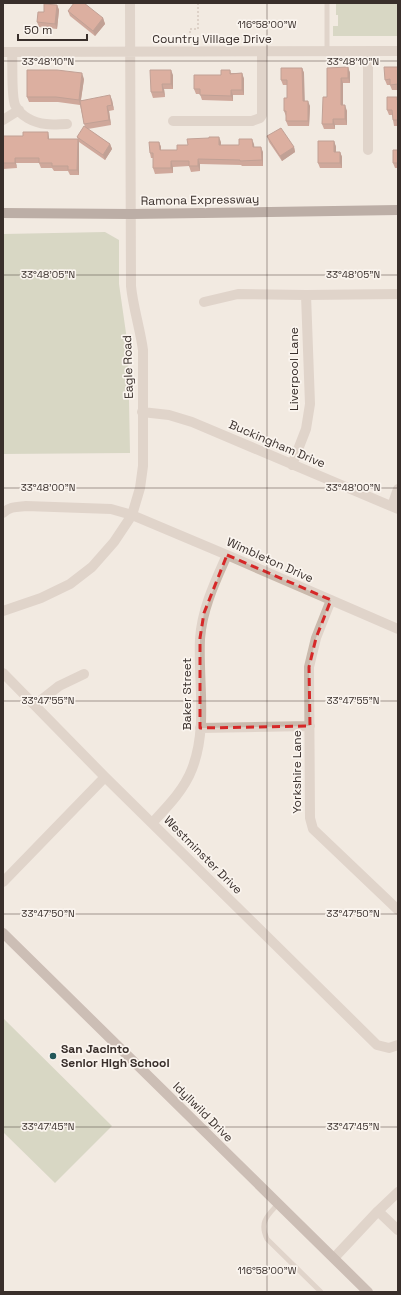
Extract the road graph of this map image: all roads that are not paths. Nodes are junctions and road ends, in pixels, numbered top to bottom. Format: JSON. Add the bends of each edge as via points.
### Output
{"nodes":[{"id":1,"x":130,"y":3,"type":"edge"},
{"id":2,"x":327,"y":3,"type":"edge"},
{"id":3,"x":368,"y":51,"type":"junction"},
{"id":4,"x":398,"y":51,"type":"edge"},
{"id":5,"x":8,"y":52,"type":"edge"},
{"id":6,"x":131,"y":52,"type":"junction"},
{"id":7,"x":262,"y":52,"type":"junction"},
{"id":8,"x":327,"y":52,"type":"junction"},
{"id":9,"x":19,"y":110,"type":"junction"},
{"id":10,"x":3,"y":120,"type":"edge"},
{"id":11,"x":173,"y":121,"type":"dead end"},
{"id":12,"x":67,"y":124,"type":"dead end"},
{"id":13,"x":368,"y":150,"type":"dead end"},
{"id":14,"x":398,"y":210,"type":"edge"},
{"id":15,"x":3,"y":213,"type":"edge"},
{"id":16,"x":131,"y":214,"type":"junction"},
{"id":17,"x":398,"y":294,"type":"edge"},
{"id":18,"x":306,"y":295,"type":"junction"},
{"id":19,"x":204,"y":302,"type":"dead end"},
{"id":20,"x":142,"y":412,"type":"junction"},
{"id":21,"x":292,"y":465,"type":"junction"},
{"id":22,"x":398,"y":489,"type":"edge"},
{"id":23,"x":395,"y":507,"type":"edge"},
{"id":24,"x":3,"y":513,"type":"edge"},
{"id":25,"x":132,"y":515,"type":"junction"},
{"id":26,"x":227,"y":555,"type":"junction"},
{"id":27,"x":331,"y":600,"type":"junction"},
{"id":28,"x":3,"y":611,"type":"edge"},
{"id":29,"x":398,"y":629,"type":"edge"},
{"id":30,"x":3,"y":673,"type":"edge"},
{"id":31,"x":84,"y":674,"type":"dead end"},
{"id":32,"x":35,"y":705,"type":"junction"},
{"id":33,"x":310,"y":726,"type":"junction"},
{"id":34,"x":200,"y":728,"type":"junction"},
{"id":35,"x":105,"y":777,"type":"junction"},
{"id":36,"x":152,"y":823,"type":"junction"},
{"id":37,"x":3,"y":882,"type":"edge"},
{"id":38,"x":398,"y":910,"type":"edge"},
{"id":39,"x":3,"y":933,"type":"edge"},
{"id":40,"x":394,"y":1046,"type":"edge"},
{"id":41,"x":398,"y":1192,"type":"edge"},
{"id":42,"x":278,"y":1204,"type":"junction"},
{"id":43,"x":378,"y":1211,"type":"junction"},
{"id":44,"x":398,"y":1230,"type":"edge"},
{"id":45,"x":334,"y":1258,"type":"junction"},
{"id":46,"x":321,"y":1292,"type":"edge"},
{"id":47,"x":368,"y":1292,"type":"edge"}],
"edges":[{"from":1,"to":6,"type":"street","name":"Eagle Road"},
{"from":2,"to":8,"type":"lane"},
{"from":3,"to":4,"type":"street","name":"Country Village Drive"},
{"from":3,"to":8,"type":"street","name":"Country Village Drive"},
{"from":3,"to":13,"type":"street"},
{"from":5,"to":6,"type":"street","name":"Country Village Drive"},
{"from":5,"to":9,"type":"street","via":[[15,104]]},
{"from":6,"to":7,"type":"street","name":"Country Village Drive"},
{"from":6,"to":16,"type":"street","name":"Eagle Road"},
{"from":7,"to":8,"type":"street","name":"Country Village Drive"},
{"from":7,"to":11,"type":"street","via":[[260,118],[252,121]]},
{"from":9,"to":10,"type":"street"},
{"from":9,"to":12,"type":"street","via":[[39,123]]},
{"from":14,"to":16,"type":"main road","name":"Ramona Expressway"},
{"from":15,"to":16,"type":"main road","name":"Ramona Expressway"},
{"from":16,"to":20,"type":"street","name":"Eagle Road","via":[[131,286],[143,350]]},
{"from":17,"to":18,"type":"street"},
{"from":18,"to":19,"type":"street","via":[[238,294]]},
{"from":18,"to":21,"type":"street","name":"Liverpool Lane","via":[[310,404],[306,428]]},
{"from":20,"to":21,"type":"street","name":"Buckingham Drive","via":[[169,415],[192,422]]},
{"from":20,"to":25,"type":"street","name":"Eagle Road","via":[[143,466]]},
{"from":21,"to":23,"type":"street","name":"Buckingham Drive"},
{"from":22,"to":23,"type":"street"},
{"from":24,"to":25,"type":"street","name":"Wimbleton Drive","via":[[9,508],[26,506],[111,509]]},
{"from":25,"to":26,"type":"street","name":"Wimbleton Drive"},
{"from":25,"to":28,"type":"street","name":"Eagle Road","via":[[114,542],[92,567],[70,584],[41,598]]},
{"from":26,"to":27,"type":"street","name":"Wimbleton Drive"},
{"from":26,"to":34,"type":"street","name":"Baker Street","via":[[212,588],[200,638]]},
{"from":27,"to":29,"type":"street","name":"Wimbleton Drive"},
{"from":27,"to":33,"type":"street","name":"Yorkshire Lane","via":[[316,638],[309,667]]},
{"from":30,"to":32,"type":"street","name":"Westminster Drive"},
{"from":31,"to":32,"type":"street","via":[[59,686]]},
{"from":32,"to":35,"type":"street","name":"Westminster Drive"},
{"from":33,"to":34,"type":"street"},
{"from":33,"to":38,"type":"street","name":"Yorkshire Lane","via":[[310,818],[313,829]]},
{"from":34,"to":36,"type":"street","name":"Baker Street","via":[[199,749],[192,771],[178,795]]},
{"from":35,"to":36,"type":"street","name":"Westminster Drive"},
{"from":35,"to":37,"type":"street"},
{"from":36,"to":40,"type":"street","name":"Westminster Drive","via":[[377,1045]]},
{"from":39,"to":42,"type":"street","name":"Idyllwild Drive"},
{"from":41,"to":43,"type":"street"},
{"from":42,"to":45,"type":"street","name":"Idyllwild Drive"},
{"from":42,"to":46,"type":"lane","via":[[264,1221],[264,1232]]},
{"from":43,"to":44,"type":"street"},
{"from":43,"to":45,"type":"street"},
{"from":45,"to":47,"type":"street","name":"Idyllwild Drive"}]}
